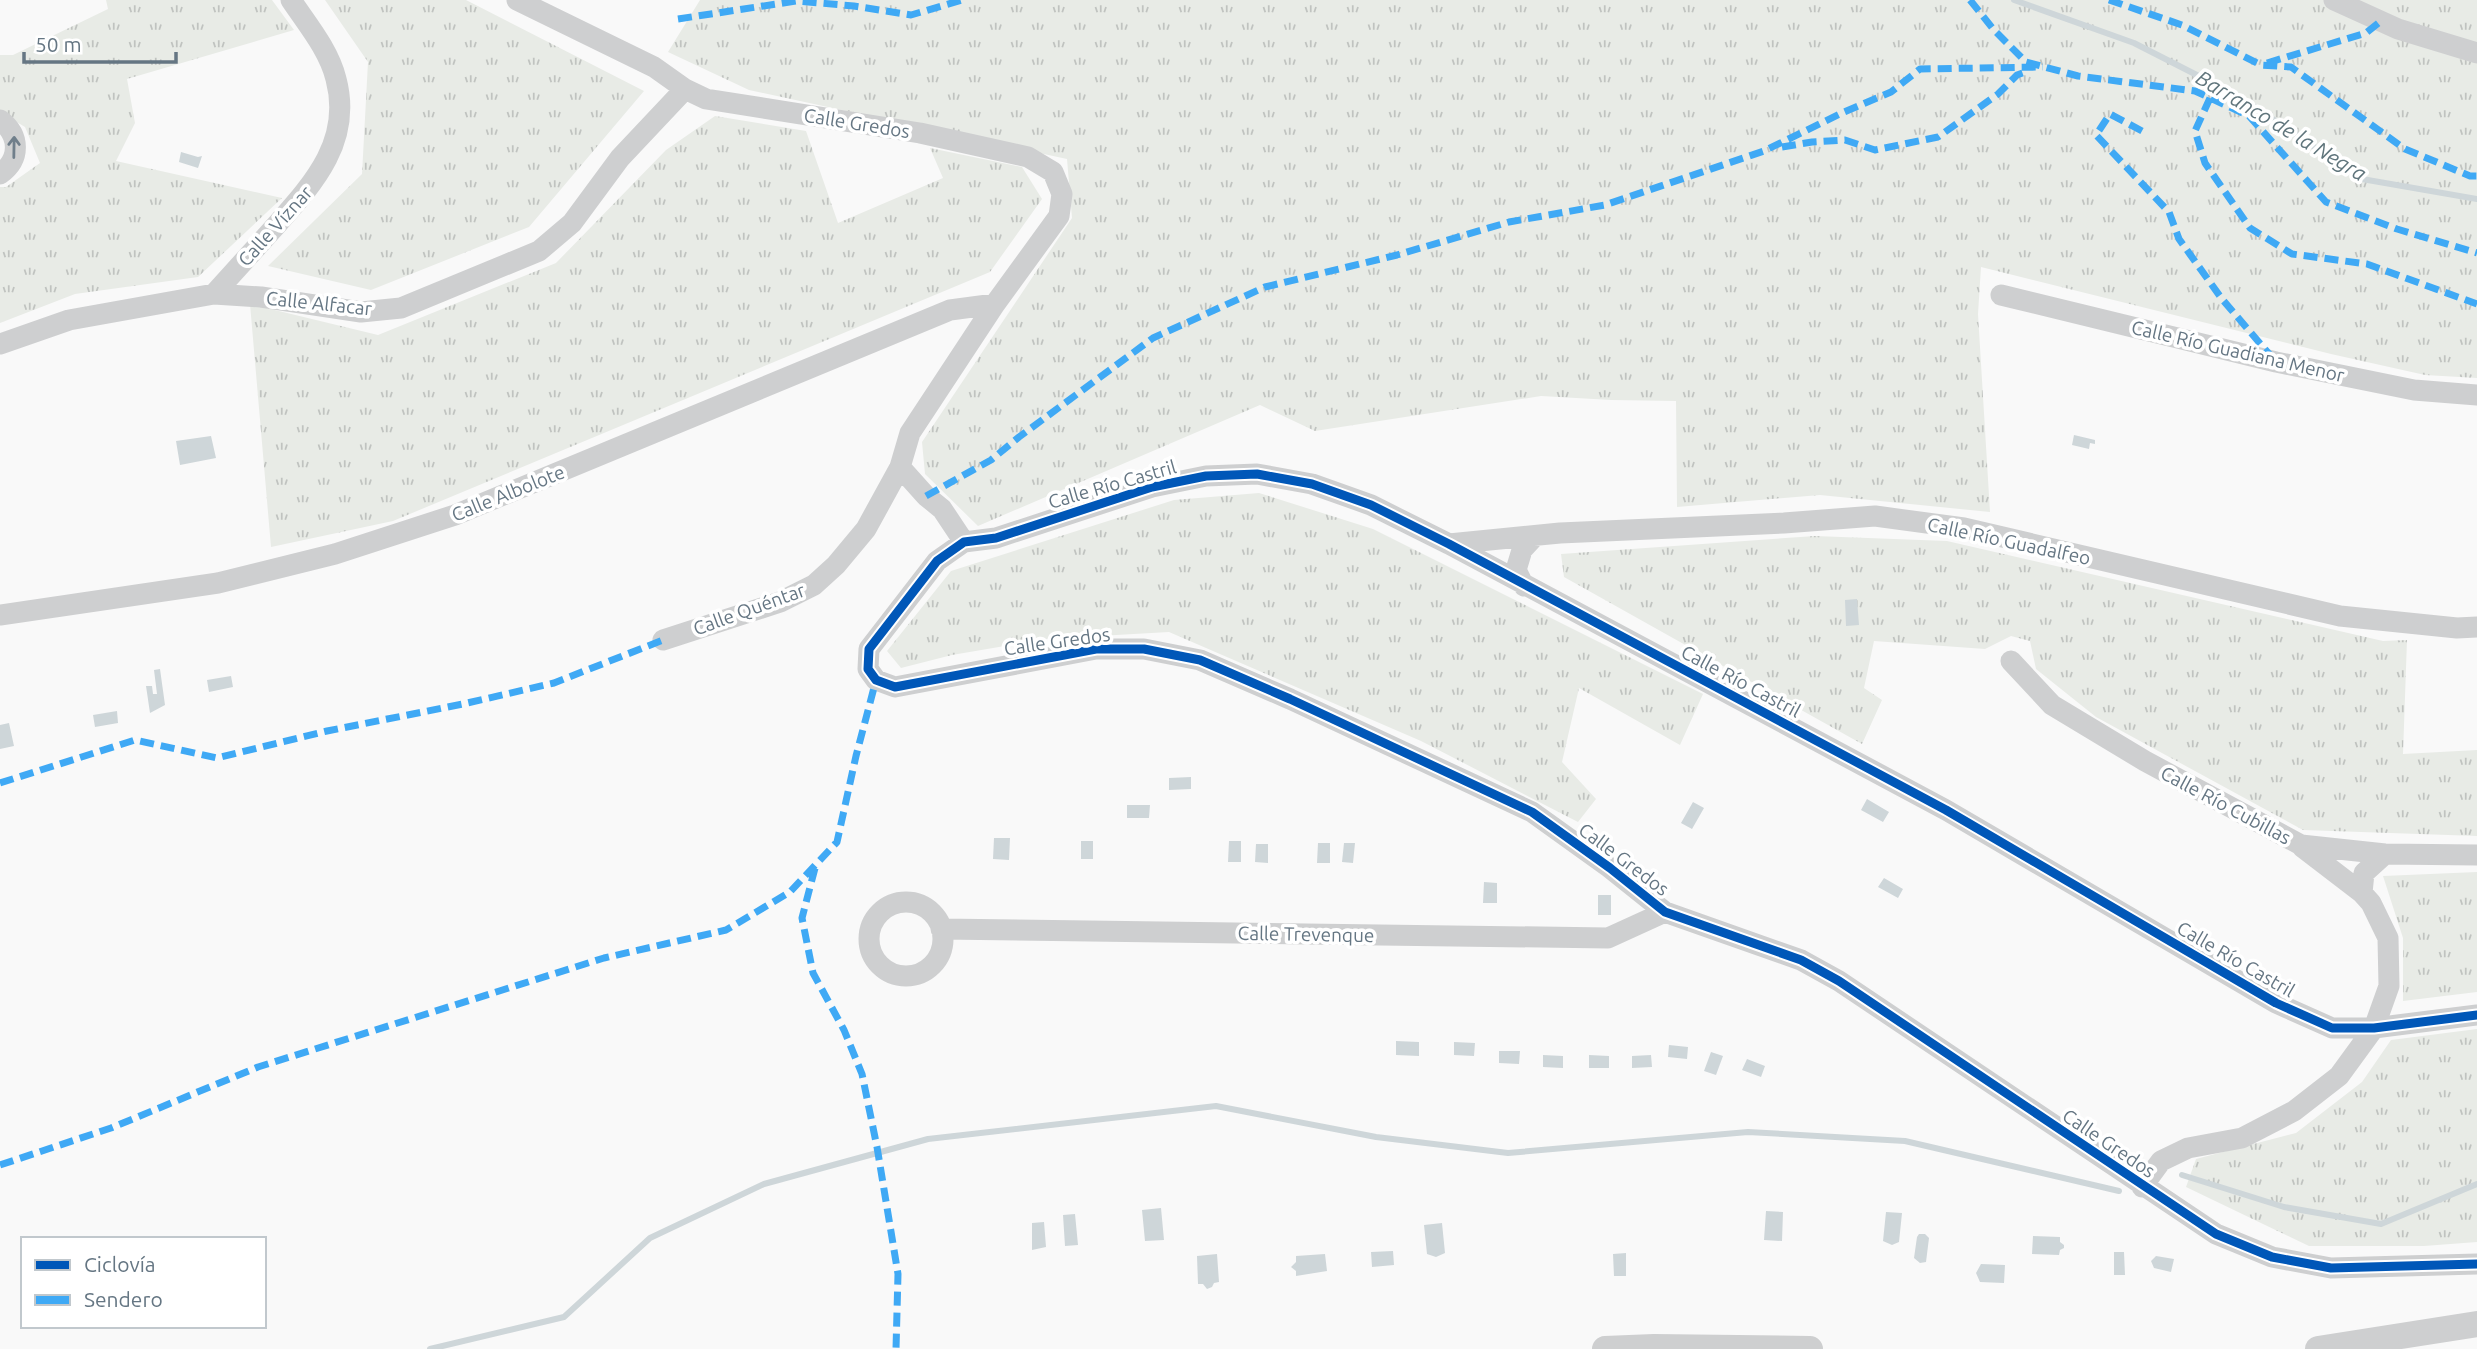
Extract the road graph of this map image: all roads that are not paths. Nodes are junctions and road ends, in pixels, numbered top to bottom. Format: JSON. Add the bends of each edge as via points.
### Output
{"nodes":[{"id":1,"x":290,"y":0,"type":"edge"},
{"id":2,"x":517,"y":0,"type":"edge"},
{"id":3,"x":2334,"y":0,"type":"edge"},
{"id":4,"x":2477,"y":53,"type":"edge"},
{"id":5,"x":685,"y":89,"type":"junction"},
{"id":6,"x":0,"y":120,"type":"edge"},
{"id":7,"x":0,"y":174,"type":"edge"},
{"id":8,"x":214,"y":294,"type":"junction"},
{"id":9,"x":2001,"y":295,"type":"dead end"},
{"id":10,"x":995,"y":304,"type":"junction"},
{"id":11,"x":0,"y":344,"type":"edge"},
{"id":12,"x":2477,"y":395,"type":"edge"},
{"id":13,"x":900,"y":467,"type":"junction"},
{"id":14,"x":1534,"y":537,"type":"junction"},
{"id":15,"x":964,"y":542,"type":"junction"},
{"id":16,"x":1449,"y":544,"type":"junction"},
{"id":17,"x":1524,"y":586,"type":"junction"},
{"id":18,"x":0,"y":615,"type":"edge"},
{"id":19,"x":2477,"y":627,"type":"edge"},
{"id":20,"x":663,"y":640,"type":"dead end"},
{"id":21,"x":2011,"y":661,"type":"dead end"},
{"id":22,"x":2301,"y":845,"type":"junction"},
{"id":23,"x":2385,"y":854,"type":"junction"},
{"id":24,"x":2477,"y":855,"type":"edge"},
{"id":25,"x":2362,"y":893,"type":"junction"},
{"id":26,"x":1665,"y":912,"type":"junction"},
{"id":27,"x":941,"y":929,"type":"dead end"},
{"id":28,"x":2477,"y":1015,"type":"edge"},
{"id":29,"x":2374,"y":1028,"type":"junction"},
{"id":30,"x":2142,"y":1187,"type":"junction"},
{"id":31,"x":2477,"y":1264,"type":"edge"},
{"id":32,"x":2477,"y":1324,"type":"edge"},
{"id":33,"x":1605,"y":1349,"type":"edge"},
{"id":34,"x":1810,"y":1349,"type":"edge"},
{"id":35,"x":2318,"y":1349,"type":"edge"}],
"edges":[{"from":1,"to":8,"type":"street","name":"Calle Víznar","via":[[326,54],[336,78],[341,119],[314,182]]},
{"from":2,"to":5,"type":"street","name":"Calle Gredos","via":[[654,67]]},
{"from":3,"to":4,"type":"street","via":[[2398,29]]},
{"from":5,"to":8,"type":"street","name":"Calle Alfacar","via":[[620,158],[572,223],[539,251],[401,308],[360,312]]},
{"from":5,"to":10,"type":"street","name":"Calle Gredos","via":[[706,99],[920,133],[1028,157],[1053,172],[1062,194],[1059,216]]},
{"from":7,"to":6,"type":"street","one_way":true,"via":[[10,166],[16,146],[9,127]]},
{"from":8,"to":11,"type":"street","name":"Calle Alfacar","via":[[69,320]]},
{"from":9,"to":12,"type":"street","name":"Calle Río Guadiana Menor","via":[[2276,362],[2414,390]]},
{"from":10,"to":13,"type":"street","name":"Calle Gredos","via":[[910,433]]},
{"from":10,"to":18,"type":"street","name":"Calle Albolote","via":[[950,310],[455,515],[335,554],[218,583]]},
{"from":13,"to":15,"type":"street","via":[[942,509]]},
{"from":13,"to":20,"type":"street","name":"Calle Quéntar","via":[[866,529],[814,585],[780,602]]},
{"from":14,"to":16,"type":"street","name":"Calle Río Guadalfeo"},
{"from":14,"to":17,"type":"street","via":[[1522,550],[1516,570]]},
{"from":14,"to":19,"type":"street","name":"Calle Río Guadalfeo","via":[[1875,516],[1964,528],[2340,616]]},
{"from":15,"to":16,"type":"street","name":"Calle Río Castril","via":[[996,538],[1152,487],[1206,476],[1256,474],[1311,484],[1371,505]]},
{"from":15,"to":26,"type":"street","name":"Calle Gredos","via":[[937,561],[870,649],[868,668],[876,680],[895,687],[1096,649],[1144,649],[1200,660],[1532,812]]},
{"from":16,"to":17,"type":"street","name":"Calle Río Castril"},
{"from":17,"to":29,"type":"street","name":"Calle Río Castril","via":[[1946,810],[2276,1003],[2332,1028]]},
{"from":21,"to":22,"type":"street","name":"Calle Río Cubillas","via":[[2052,705]]},
{"from":22,"to":23,"type":"street","name":"Calle Río Cubillas"},
{"from":22,"to":25,"type":"street"},
{"from":23,"to":24,"type":"street","name":"Calle Río Cubillas"},
{"from":23,"to":25,"type":"street","via":[[2364,873]]},
{"from":25,"to":29,"type":"street","via":[[2388,939],[2389,986]]},
{"from":26,"to":27,"type":"street","name":"Calle Trevenque","via":[[1608,938]]},
{"from":26,"to":30,"type":"street","name":"Calle Gredos","via":[[1801,960],[1839,981]]},
{"from":28,"to":29,"type":"street","name":"Calle Río Castril"},
{"from":29,"to":30,"type":"street","via":[[2339,1076],[2294,1111],[2242,1138],[2188,1148],[2161,1161]]},
{"from":30,"to":31,"type":"street","name":"Calle Gredos","via":[[2216,1234],[2272,1257],[2331,1268]]},
{"from":32,"to":35,"type":"street"},
{"from":33,"to":34,"type":"street"}]}
